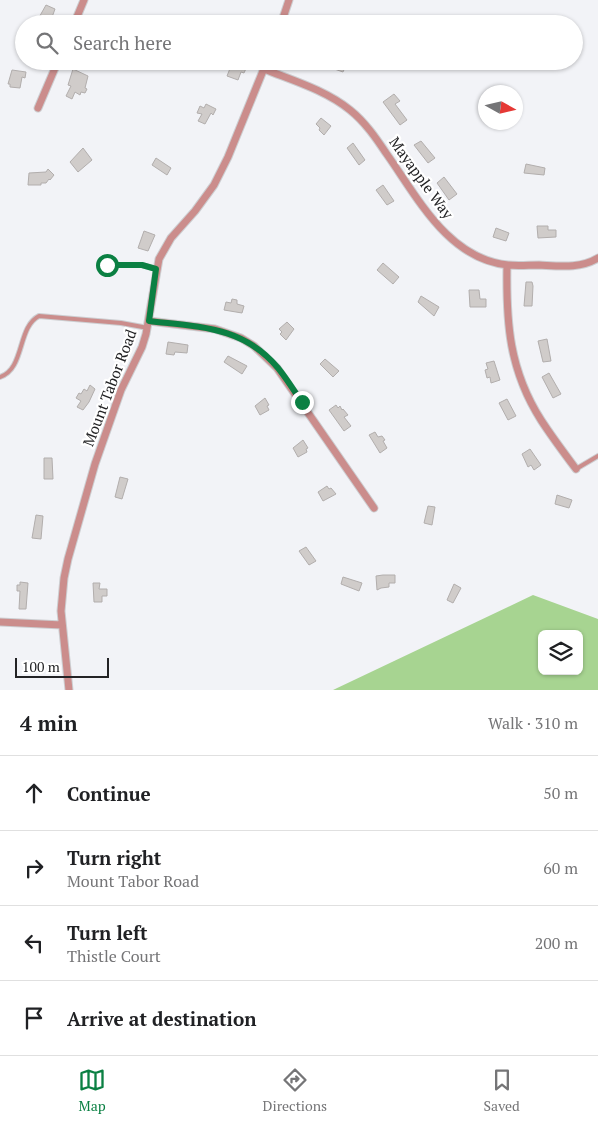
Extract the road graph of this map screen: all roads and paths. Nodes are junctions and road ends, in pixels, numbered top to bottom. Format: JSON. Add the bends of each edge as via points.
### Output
{"nodes":[{"id":1,"x":84,"y":0,"type":"edge"},
{"id":2,"x":289,"y":0,"type":"edge"},
{"id":3,"x":78,"y":15,"type":"edge"},
{"id":4,"x":284,"y":15,"type":"edge"},
{"id":5,"x":54,"y":70,"type":"edge"},
{"id":6,"x":264,"y":70,"type":"joint"},
{"id":7,"x":38,"y":108,"type":"dead end"},
{"id":8,"x":598,"y":258,"type":"edge"},
{"id":9,"x":107,"y":265,"type":"dead end"},
{"id":10,"x":508,"y":265,"type":"junction"},
{"id":11,"x":156,"y":269,"type":"junction"},
{"id":12,"x":148,"y":324,"type":"junction"},
{"id":13,"x":0,"y":377,"type":"edge"},
{"id":14,"x":598,"y":456,"type":"edge"},
{"id":15,"x":576,"y":470,"type":"joint"},
{"id":16,"x":374,"y":508,"type":"dead end"},
{"id":17,"x":0,"y":622,"type":"edge"},
{"id":18,"x":62,"y":625,"type":"junction"},
{"id":19,"x":69,"y":690,"type":"edge"}],
"edges":[{"from":1,"to":3,"type":"street"},
{"from":2,"to":4,"type":"street"},
{"from":5,"to":7,"type":"street"},
{"from":6,"to":10,"type":"street","name":"Mayapple Way","via":[[318,90],[350,110],[364,123],[447,236],[472,254]]},
{"from":6,"to":11,"type":"street","name":"Mount Tabor Road","via":[[221,173],[207,196],[170,238]]},
{"from":8,"to":10,"type":"street","name":"Mayapple Way","via":[[579,266]]},
{"from":9,"to":11,"type":"lane","via":[[142,265]]},
{"from":10,"to":15,"type":"street","via":[[507,317],[519,374],[540,419]]},
{"from":11,"to":12,"type":"street","name":"Mount Tabor Road"},
{"from":12,"to":13,"type":"lane","via":[[40,316],[28,330],[14,366]]},
{"from":12,"to":16,"type":"street","via":[[215,329],[241,338],[268,357]]},
{"from":12,"to":18,"type":"street","name":"Mount Tabor Road","via":[[88,485],[64,578]]},
{"from":14,"to":15,"type":"lane"},
{"from":17,"to":18,"type":"street"},
{"from":18,"to":19,"type":"street","name":"Mount Tabor Road"}]}
